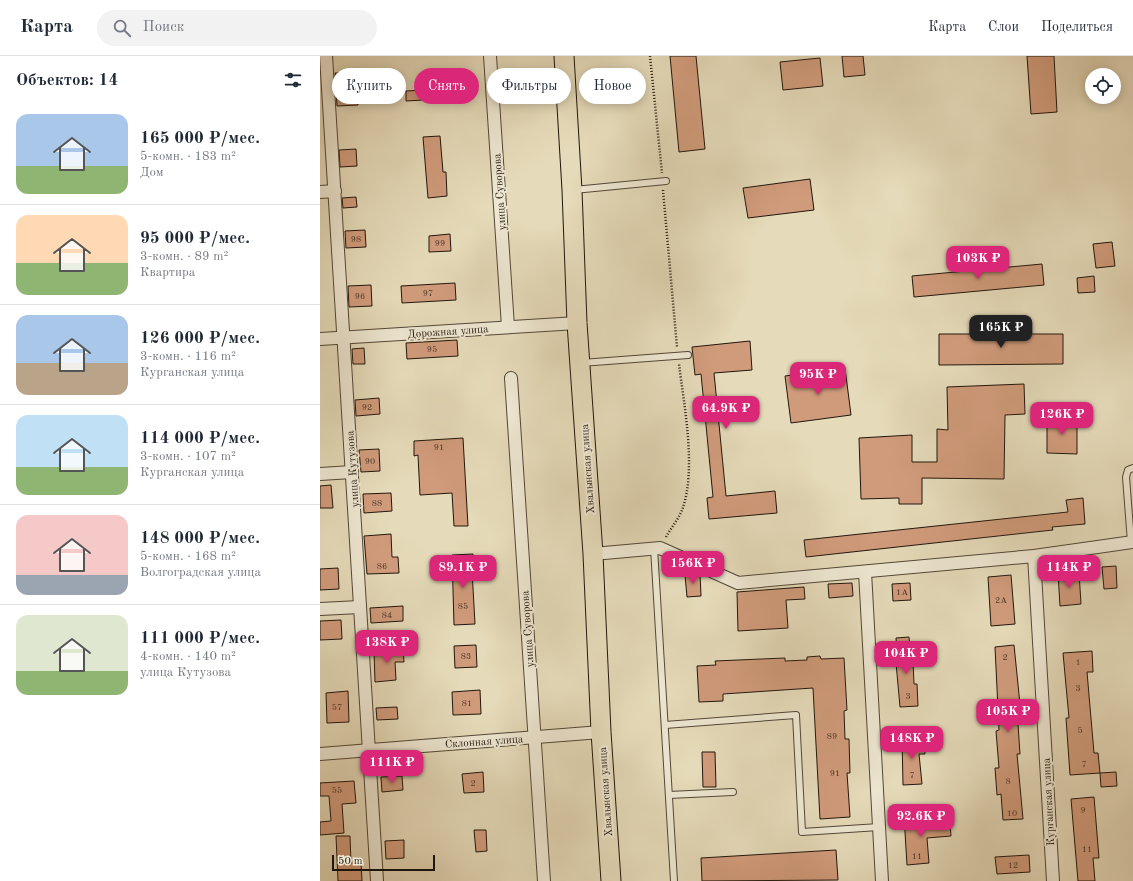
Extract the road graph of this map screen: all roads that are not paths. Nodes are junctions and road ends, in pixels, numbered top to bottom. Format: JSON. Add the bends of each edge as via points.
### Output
{"nodes":[{"id":1,"x":320,"y":56,"type":"edge"},
{"id":2,"x":325,"y":56,"type":"edge"},
{"id":3,"x":490,"y":56,"type":"edge"},
{"id":4,"x":564,"y":56,"type":"edge"},
{"id":5,"x":664,"y":181,"type":"road end"},
{"id":6,"x":572,"y":190,"type":"junction"},
{"id":7,"x":335,"y":191,"type":"junction"},
{"id":8,"x":320,"y":192,"type":"edge"},
{"id":9,"x":577,"y":323,"type":"junction"},
{"id":10,"x":508,"y":327,"type":"junction"},
{"id":11,"x":344,"y":338,"type":"junction"},
{"id":12,"x":320,"y":339,"type":"edge"},
{"id":13,"x":688,"y":355,"type":"dead end"},
{"id":14,"x":580,"y":363,"type":"junction"},
{"id":15,"x":511,"y":378,"type":"dead end"},
{"id":16,"x":1133,"y":468,"type":"edge"},
{"id":17,"x":352,"y":472,"type":"junction"},
{"id":18,"x":320,"y":474,"type":"edge"},
{"id":19,"x":1132,"y":542,"type":"edge"},
{"id":20,"x":657,"y":548,"type":"junction"},
{"id":21,"x":593,"y":554,"type":"junction"},
{"id":22,"x":1034,"y":556,"type":"junction"},
{"id":23,"x":865,"y":572,"type":"junction"},
{"id":24,"x":360,"y":607,"type":"junction"},
{"id":25,"x":320,"y":609,"type":"edge"},
{"id":26,"x":665,"y":725,"type":"junction"},
{"id":27,"x":601,"y":732,"type":"junction"},
{"id":28,"x":535,"y":737,"type":"junction"},
{"id":29,"x":369,"y":749,"type":"junction"},
{"id":30,"x":320,"y":754,"type":"edge"},
{"id":31,"x":733,"y":792,"type":"dead end"},
{"id":32,"x":669,"y":795,"type":"junction"},
{"id":33,"x":879,"y":827,"type":"junction"},
{"id":34,"x":377,"y":881,"type":"edge"},
{"id":35,"x":544,"y":881,"type":"edge"},
{"id":36,"x":611,"y":881,"type":"edge"},
{"id":37,"x":674,"y":881,"type":"edge"},
{"id":38,"x":882,"y":881,"type":"edge"},
{"id":39,"x":1053,"y":881,"type":"edge"}],
"edges":[{"from":1,"to":2,"type":"street"},
{"from":2,"to":7,"type":"street","name":"улица Кутузова"},
{"from":3,"to":10,"type":"street","name":"улица Суворова"},
{"from":4,"to":6,"type":"main road","name":"Хвалынская улица"},
{"from":5,"to":6,"type":"lane"},
{"from":6,"to":9,"type":"main road","name":"Хвалынская улица"},
{"from":7,"to":8,"type":"street"},
{"from":7,"to":11,"type":"street","name":"улица Кутузова"},
{"from":9,"to":10,"type":"street","name":"Дорожная улица"},
{"from":9,"to":14,"type":"main road","name":"Хвалынская улица"},
{"from":10,"to":11,"type":"street","name":"Дорожная улица"},
{"from":11,"to":12,"type":"street","name":"Дорожная улица"},
{"from":11,"to":17,"type":"street","name":"улица Кутузова"},
{"from":13,"to":14,"type":"lane"},
{"from":14,"to":21,"type":"main road","name":"Хвалынская улица"},
{"from":15,"to":28,"type":"street","name":"улица Суворова"},
{"from":16,"to":19,"type":"lane","via":[[1128,470],[1126,477]]},
{"from":17,"to":18,"type":"street"},
{"from":17,"to":24,"type":"street","name":"улица Кутузова"},
{"from":19,"to":22,"type":"street"},
{"from":20,"to":21,"type":"street"},
{"from":20,"to":23,"type":"street","via":[[738,583]]},
{"from":20,"to":26,"type":"lane"},
{"from":21,"to":27,"type":"main road","name":"Хвалынская улица"},
{"from":22,"to":23,"type":"street"},
{"from":22,"to":39,"type":"street","name":"Курганская улица"},
{"from":23,"to":33,"type":"street"},
{"from":24,"to":25,"type":"street"},
{"from":24,"to":29,"type":"street","name":"улица Кутузова"},
{"from":26,"to":32,"type":"lane"},
{"from":26,"to":33,"type":"lane","via":[[796,715],[802,832]]},
{"from":27,"to":28,"type":"street","name":"Склонная улица"},
{"from":27,"to":36,"type":"main road","name":"Хвалынская улица"},
{"from":28,"to":29,"type":"street","name":"Склонная улица"},
{"from":28,"to":35,"type":"street","name":"улица Суворова"},
{"from":29,"to":30,"type":"street","name":"Склонная улица"},
{"from":29,"to":34,"type":"street","name":"улица Кутузова"},
{"from":31,"to":32,"type":"lane"},
{"from":32,"to":37,"type":"lane"},
{"from":33,"to":38,"type":"street"}]}
